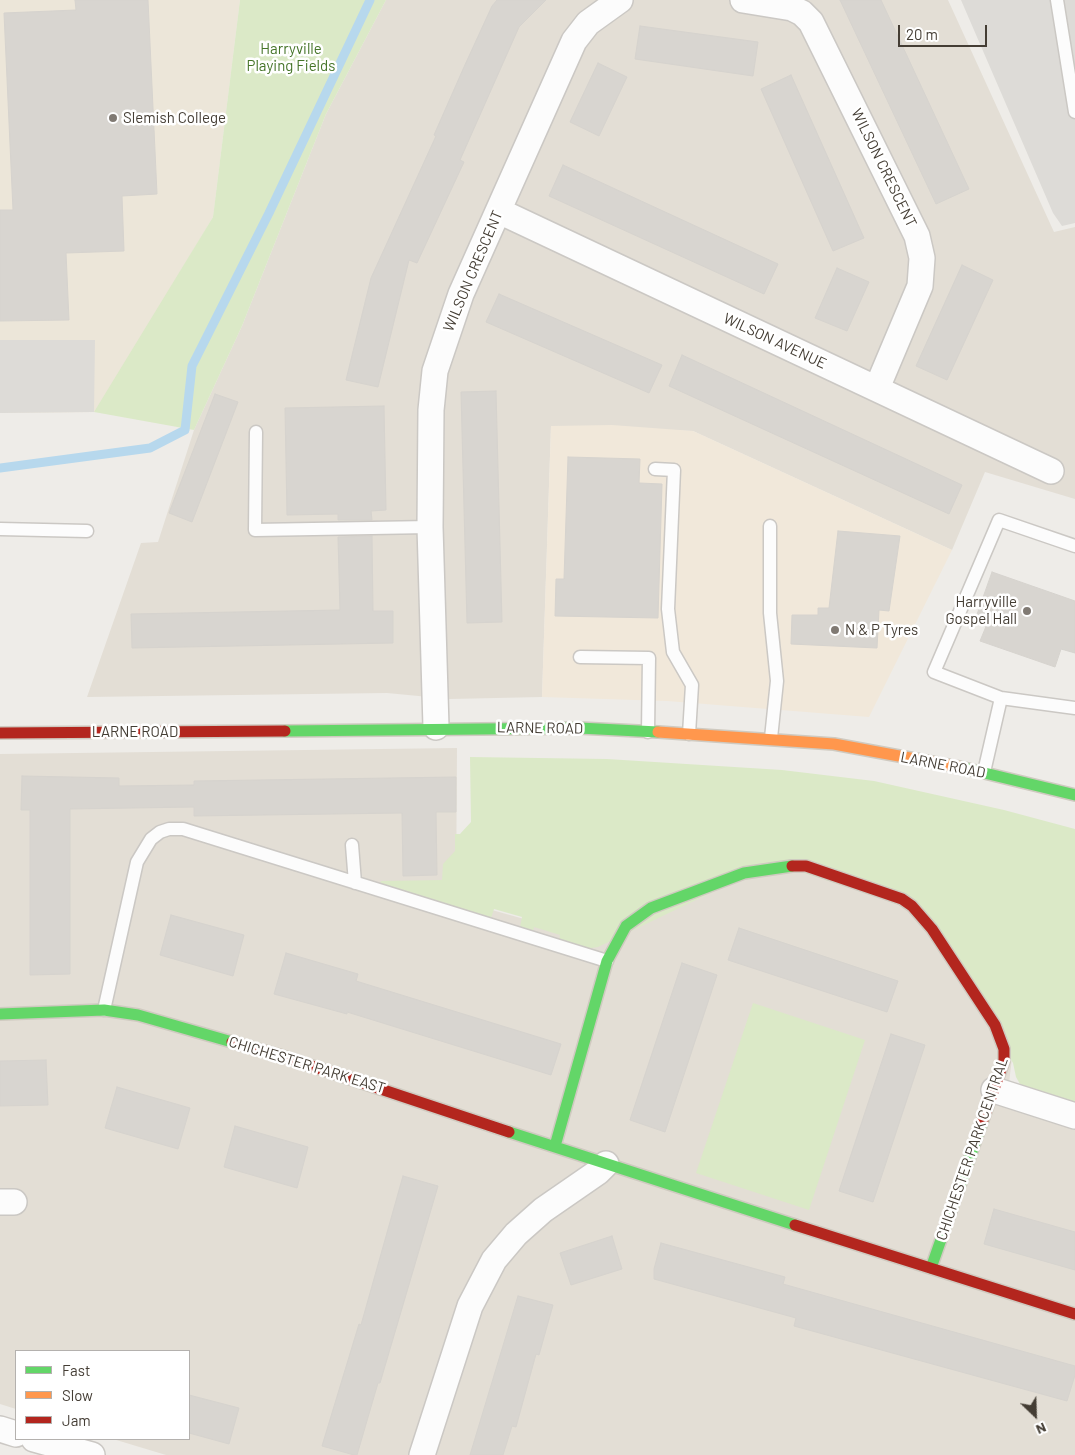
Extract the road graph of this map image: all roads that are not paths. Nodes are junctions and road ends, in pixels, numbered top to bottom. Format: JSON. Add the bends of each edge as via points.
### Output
{"nodes":[{"id":1,"x":620,"y":0,"type":"edge"},
{"id":2,"x":743,"y":0,"type":"edge"},
{"id":3,"x":1057,"y":0,"type":"edge"},
{"id":4,"x":1075,"y":112,"type":"edge"},
{"id":5,"x":499,"y":211,"type":"junction"},
{"id":6,"x":877,"y":388,"type":"junction"},
{"id":7,"x":256,"y":432,"type":"dead end"},
{"id":8,"x":655,"y":469,"type":"dead end"},
{"id":9,"x":1050,"y":471,"type":"dead end"},
{"id":10,"x":770,"y":526,"type":"dead end"},
{"id":11,"x":430,"y":527,"type":"junction"},
{"id":12,"x":0,"y":529,"type":"edge"},
{"id":13,"x":87,"y":531,"type":"dead end"},
{"id":14,"x":1075,"y":546,"type":"edge"},
{"id":15,"x":580,"y":657,"type":"dead end"},
{"id":16,"x":1001,"y":698,"type":"junction"},
{"id":17,"x":1075,"y":708,"type":"edge"},
{"id":18,"x":436,"y":728,"type":"junction"},
{"id":19,"x":648,"y":732,"type":"junction"},
{"id":20,"x":0,"y":733,"type":"edge"},
{"id":21,"x":688,"y":734,"type":"junction"},
{"id":22,"x":771,"y":738,"type":"junction"},
{"id":23,"x":984,"y":772,"type":"junction"},
{"id":24,"x":1075,"y":794,"type":"edge"},
{"id":25,"x":352,"y":845,"type":"dead end"},
{"id":26,"x":355,"y":883,"type":"junction"},
{"id":27,"x":606,"y":961,"type":"junction"},
{"id":28,"x":104,"y":1010,"type":"junction"},
{"id":29,"x":0,"y":1014,"type":"edge"},
{"id":30,"x":994,"y":1090,"type":"junction"},
{"id":31,"x":1075,"y":1116,"type":"edge"},
{"id":32,"x":556,"y":1146,"type":"junction"},
{"id":33,"x":606,"y":1164,"type":"junction"},
{"id":34,"x":931,"y":1268,"type":"junction"},
{"id":35,"x":1075,"y":1314,"type":"edge"},
{"id":36,"x":0,"y":1429,"type":"edge"},
{"id":37,"x":15,"y":1434,"type":"edge"},
{"id":38,"x":38,"y":1440,"type":"edge"},
{"id":39,"x":92,"y":1455,"type":"edge"},
{"id":40,"x":422,"y":1455,"type":"edge"}],
"edges":[{"from":1,"to":5,"type":"street","name":"WILSON CRESCENT","via":[[588,23],[574,41]]},
{"from":2,"to":6,"type":"street","name":"WILSON CRESCENT","via":[[792,8],[811,22],[917,236],[922,258],[920,286]]},
{"from":3,"to":4,"type":"lane"},
{"from":5,"to":6,"type":"street","name":"WILSON AVENUE"},
{"from":5,"to":11,"type":"street","name":"WILSON CRESCENT","via":[[460,294],[435,371],[431,404]]},
{"from":6,"to":9,"type":"street","name":"WILSON AVENUE"},
{"from":7,"to":11,"type":"lane","via":[[255,530]]},
{"from":8,"to":21,"type":"lane","via":[[674,470],[668,609],[673,652],[692,685]]},
{"from":10,"to":22,"type":"lane","via":[[770,613],[777,682]]},
{"from":11,"to":18,"type":"street","name":"WILSON CRESCENT"},
{"from":12,"to":13,"type":"lane"},
{"from":14,"to":16,"type":"lane","via":[[999,520],[934,672]]},
{"from":15,"to":19,"type":"lane","via":[[649,658]]},
{"from":16,"to":17,"type":"lane"},
{"from":16,"to":23,"type":"lane"},
{"from":18,"to":19,"type":"street","name":"LARNE ROAD","via":[[579,728]]},
{"from":18,"to":20,"type":"street","name":"LARNE ROAD"},
{"from":19,"to":21,"type":"street","name":"LARNE ROAD"},
{"from":21,"to":22,"type":"street","name":"LARNE ROAD"},
{"from":22,"to":23,"type":"street","name":"LARNE ROAD","via":[[834,744]]},
{"from":23,"to":24,"type":"street","name":"LARNE ROAD"},
{"from":25,"to":26,"type":"lane"},
{"from":26,"to":27,"type":"lane"},
{"from":26,"to":28,"type":"lane","via":[[183,829],[160,832],[146,846],[137,862]]},
{"from":27,"to":30,"type":"street","name":"CHICHESTER PARK CENTRAL","via":[[626,926],[651,908],[758,869],[806,866],[902,899],[920,914],[995,1025],[1005,1055]]},
{"from":27,"to":32,"type":"street","name":"CHICHESTER PARK CENTRAL"},
{"from":28,"to":29,"type":"street","name":"CHICHESTER PARK EAST"},
{"from":28,"to":32,"type":"street","name":"CHICHESTER PARK EAST","via":[[138,1015],[279,1055]]},
{"from":30,"to":31,"type":"street"},
{"from":30,"to":34,"type":"street","name":"CHICHESTER PARK CENTRAL"},
{"from":32,"to":33,"type":"street","name":"CHICHESTER PARK EAST"},
{"from":33,"to":34,"type":"street"},
{"from":33,"to":40,"type":"street","via":[[542,1210],[494,1260],[470,1306]]},
{"from":34,"to":35,"type":"street"},
{"from":36,"to":37,"type":"street"},
{"from":38,"to":39,"type":"street"}]}
